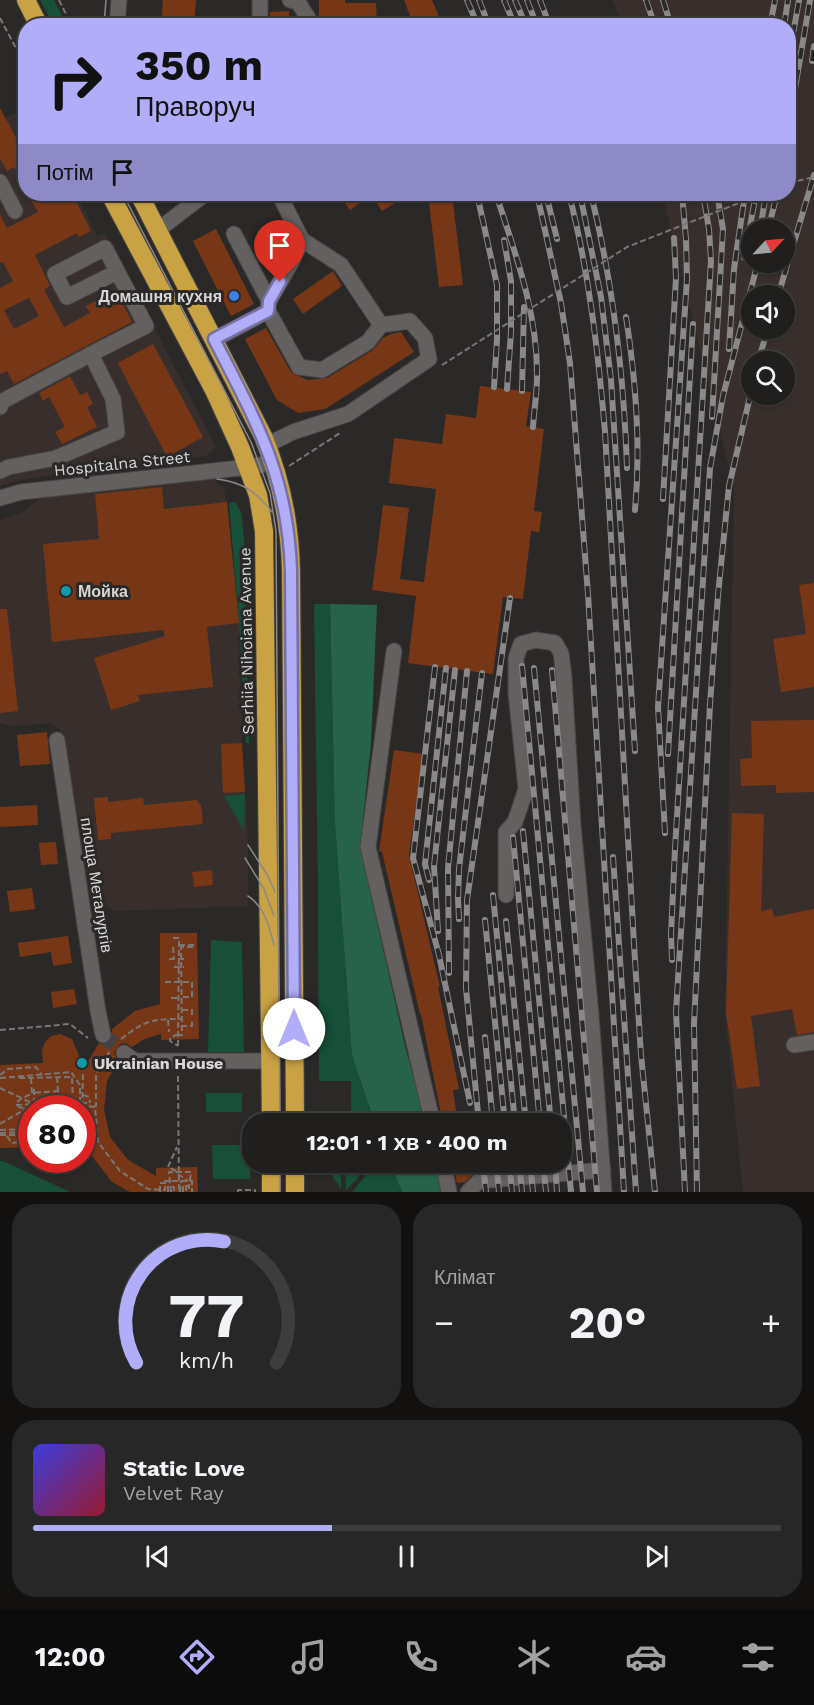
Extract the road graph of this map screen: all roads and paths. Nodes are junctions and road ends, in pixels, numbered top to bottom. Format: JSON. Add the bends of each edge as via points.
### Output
{"nodes":[{"id":1,"x":26,"y":0,"type":"edge"},
{"id":2,"x":59,"y":0,"type":"edge"},
{"id":3,"x":119,"y":0,"type":"edge"},
{"id":4,"x":260,"y":0,"type":"edge"},
{"id":5,"x":290,"y":0,"type":"edge"},
{"id":6,"x":0,"y":18,"type":"edge"},
{"id":7,"x":35,"y":18,"type":"edge"},
{"id":8,"x":68,"y":18,"type":"edge"},
{"id":9,"x":118,"y":18,"type":"edge"},
{"id":10,"x":260,"y":18,"type":"edge"},
{"id":11,"x":308,"y":18,"type":"edge"},
{"id":12,"x":18,"y":52,"type":"edge"},
{"id":13,"x":814,"y":177,"type":"edge"},
{"id":14,"x":796,"y":181,"type":"edge"},
{"id":15,"x":0,"y":182,"type":"edge"},
{"id":16,"x":114,"y":201,"type":"edge"},
{"id":17,"x":143,"y":201,"type":"edge"},
{"id":18,"x":196,"y":201,"type":"edge"},
{"id":19,"x":282,"y":201,"type":"edge"},
{"id":20,"x":744,"y":201,"type":"edge"},
{"id":21,"x":15,"y":211,"type":"dead end"},
{"id":22,"x":158,"y":230,"type":"junction"},
{"id":23,"x":234,"y":234,"type":"dead end"},
{"id":24,"x":302,"y":240,"type":"junction"},
{"id":25,"x":117,"y":272,"type":"dead end"},
{"id":26,"x":269,"y":306,"type":"junction"},
{"id":27,"x":381,"y":325,"type":"junction"},
{"id":28,"x":214,"y":339,"type":"junction"},
{"id":29,"x":472,"y":346,"type":"dead end"},
{"id":30,"x":91,"y":354,"type":"junction"},
{"id":31,"x":1,"y":401,"type":"edge"},
{"id":32,"x":269,"y":452,"type":"junction"},
{"id":33,"x":249,"y":467,"type":"junction"},
{"id":34,"x":0,"y":471,"type":"edge"},
{"id":35,"x":0,"y":480,"type":"edge"},
{"id":36,"x":3,"y":497,"type":"edge"},
{"id":37,"x":394,"y":651,"type":"dead end"},
{"id":38,"x":57,"y":740,"type":"dead end"},
{"id":39,"x":506,"y":896,"type":"dead end"},
{"id":40,"x":173,"y":938,"type":"dead end"},
{"id":41,"x":187,"y":946,"type":"junction"},
{"id":42,"x":193,"y":947,"type":"junction"},
{"id":43,"x":179,"y":948,"type":"junction"},
{"id":44,"x":184,"y":952,"type":"dead end"},
{"id":45,"x":193,"y":953,"type":"dead end"},
{"id":46,"x":174,"y":958,"type":"junction"},
{"id":47,"x":180,"y":958,"type":"junction"},
{"id":48,"x":169,"y":959,"type":"dead end"},
{"id":49,"x":185,"y":959,"type":"dead end"},
{"id":50,"x":174,"y":967,"type":"dead end"},
{"id":51,"x":179,"y":967,"type":"junction"},
{"id":52,"x":184,"y":967,"type":"dead end"},
{"id":53,"x":165,"y":981,"type":"dead end"},
{"id":54,"x":182,"y":983,"type":"junction"},
{"id":55,"x":171,"y":998,"type":"dead end"},
{"id":56,"x":181,"y":998,"type":"junction"},
{"id":57,"x":183,"y":1006,"type":"junction"},
{"id":58,"x":182,"y":1010,"type":"junction"},
{"id":59,"x":192,"y":1017,"type":"dead end"},
{"id":60,"x":182,"y":1018,"type":"junction"},
{"id":61,"x":161,"y":1019,"type":"dead end"},
{"id":62,"x":168,"y":1019,"type":"junction"},
{"id":63,"x":192,"y":1022,"type":"dead end"},
{"id":64,"x":178,"y":1026,"type":"junction"},
{"id":65,"x":186,"y":1029,"type":"dead end"},
{"id":66,"x":0,"y":1030,"type":"edge"},
{"id":67,"x":169,"y":1032,"type":"dead end"},
{"id":68,"x":178,"y":1034,"type":"junction"},
{"id":69,"x":188,"y":1034,"type":"dead end"},
{"id":70,"x":96,"y":1037,"type":"joint"},
{"id":71,"x":814,"y":1042,"type":"edge"},
{"id":72,"x":794,"y":1045,"type":"dead end"},
{"id":73,"x":124,"y":1053,"type":"tunnel mouth"},
{"id":74,"x":178,"y":1054,"type":"junction"},
{"id":75,"x":270,"y":1061,"type":"junction"},
{"id":76,"x":7,"y":1068,"type":"junction"},
{"id":77,"x":51,"y":1075,"type":"junction"},
{"id":78,"x":56,"y":1075,"type":"junction"},
{"id":79,"x":0,"y":1076,"type":"edge"},
{"id":80,"x":44,"y":1076,"type":"junction"},
{"id":81,"x":29,"y":1077,"type":"junction"},
{"id":82,"x":55,"y":1083,"type":"dead end"},
{"id":83,"x":27,"y":1084,"type":"dead end"},
{"id":84,"x":80,"y":1085,"type":"junction"},
{"id":85,"x":0,"y":1088,"type":"edge"},
{"id":86,"x":34,"y":1089,"type":"dead end"},
{"id":87,"x":58,"y":1091,"type":"junction"},
{"id":88,"x":32,"y":1093,"type":"junction"},
{"id":89,"x":28,"y":1095,"type":"edge"},
{"id":90,"x":34,"y":1095,"type":"edge"},
{"id":91,"x":58,"y":1095,"type":"edge"},
{"id":92,"x":73,"y":1095,"type":"edge"},
{"id":93,"x":80,"y":1095,"type":"edge"},
{"id":94,"x":82,"y":1095,"type":"edge"},
{"id":95,"x":18,"y":1096,"type":"edge"},
{"id":96,"x":18,"y":1113,"type":"edge"},
{"id":97,"x":271,"y":1113,"type":"edge"},
{"id":98,"x":295,"y":1113,"type":"edge"},
{"id":99,"x":430,"y":1113,"type":"edge"},
{"id":100,"x":96,"y":1119,"type":"edge"},
{"id":101,"x":0,"y":1124,"type":"edge"},
{"id":102,"x":18,"y":1132,"type":"edge"},
{"id":103,"x":2,"y":1133,"type":"edge"},
{"id":104,"x":1,"y":1140,"type":"edge"},
{"id":105,"x":178,"y":1145,"type":"junction"},
{"id":106,"x":603,"y":1170,"type":"junction"},
{"id":107,"x":271,"y":1173,"type":"edge"},
{"id":108,"x":295,"y":1173,"type":"edge"},
{"id":109,"x":445,"y":1173,"type":"edge"},
{"id":110,"x":178,"y":1176,"type":"junction"},
{"id":111,"x":161,"y":1177,"type":"dead end"},
{"id":112,"x":186,"y":1179,"type":"junction"},
{"id":113,"x":165,"y":1182,"type":"junction"},
{"id":114,"x":171,"y":1182,"type":"junction"},
{"id":115,"x":185,"y":1186,"type":"junction"},
{"id":116,"x":171,"y":1187,"type":"junction"},
{"id":117,"x":168,"y":1192,"type":"edge"},
{"id":118,"x":186,"y":1192,"type":"edge"},
{"id":119,"x":238,"y":1192,"type":"edge"},
{"id":120,"x":255,"y":1192,"type":"edge"},
{"id":121,"x":271,"y":1192,"type":"edge"},
{"id":122,"x":295,"y":1192,"type":"edge"},
{"id":123,"x":449,"y":1192,"type":"edge"},
{"id":124,"x":468,"y":1192,"type":"edge"},
{"id":125,"x":604,"y":1192,"type":"edge"}],
"edges":[{"from":1,"to":7,"type":"highway"},
{"from":2,"to":8,"type":"path"},
{"from":3,"to":9,"type":"street"},
{"from":4,"to":10,"type":"street"},
{"from":5,"to":11,"type":"street","via":[[298,2]]},
{"from":6,"to":12,"type":"path"},
{"from":13,"to":14,"type":"path","bridge":true},
{"from":15,"to":21,"type":"street"},
{"from":16,"to":33,"type":"highway","name":"Serhiia Nihoiana Avenue","via":[[214,390]]},
{"from":17,"to":22,"type":"highway"},
{"from":18,"to":22,"type":"street"},
{"from":19,"to":24,"type":"street"},
{"from":20,"to":29,"type":"path","bridge":true,"via":[[627,247]]},
{"from":22,"to":28,"type":"highway"},
{"from":23,"to":26,"type":"street"},
{"from":24,"to":26,"type":"street"},
{"from":24,"to":27,"type":"street","via":[[341,265]]},
{"from":25,"to":30,"type":"street","via":[[146,326]]},
{"from":26,"to":27,"type":"street","via":[[299,367],[322,370],[368,342]]},
{"from":26,"to":28,"type":"street"},
{"from":27,"to":32,"type":"street","name":"Hospitalna Street","via":[[410,321],[425,338],[429,359],[348,414],[293,432]]},
{"from":28,"to":32,"type":"highway"},
{"from":30,"to":31,"type":"street"},
{"from":30,"to":34,"type":"street","via":[[113,399],[117,432],[56,458]]},
{"from":32,"to":33,"type":"street","name":"Hospitalna Street","via":[[261,465]]},
{"from":32,"to":98,"type":"highway","via":[[288,523],[291,571]]},
{"from":33,"to":36,"type":"street","name":"Hospitalna Street"},
{"from":33,"to":75,"type":"highway","name":"Serhiia Nihoiana Avenue","via":[[264,531]]},
{"from":35,"to":36,"type":"street"},
{"from":37,"to":99,"type":"street","via":[[368,847]]},
{"from":38,"to":70,"type":"street","name":"площа Металургів"},
{"from":39,"to":106,"type":"street","via":[[506,832],[515,822],[526,789],[516,658],[522,644],[536,640],[555,643],[564,677]]},
{"from":40,"to":43,"type":"path","via":[[179,938]]},
{"from":41,"to":42,"type":"path"},
{"from":41,"to":42,"type":"path","via":[[194,943]]},
{"from":41,"to":43,"type":"path"},
{"from":42,"to":45,"type":"path"},
{"from":43,"to":44,"type":"path"},
{"from":43,"to":46,"type":"path","via":[[174,947]]},
{"from":43,"to":47,"type":"path"},
{"from":46,"to":47,"type":"path"},
{"from":46,"to":48,"type":"path"},
{"from":47,"to":49,"type":"path"},
{"from":47,"to":51,"type":"path"},
{"from":47,"to":54,"type":"path"},
{"from":50,"to":51,"type":"path"},
{"from":51,"to":52,"type":"path"},
{"from":51,"to":54,"type":"path"},
{"from":53,"to":54,"type":"path"},
{"from":54,"to":56,"type":"path"},
{"from":54,"to":56,"type":"path","via":[[192,982],[192,997]]},
{"from":55,"to":56,"type":"path"},
{"from":56,"to":57,"type":"path"},
{"from":56,"to":58,"type":"path"},
{"from":57,"to":64,"type":"path"},
{"from":57,"to":65,"type":"path","via":[[182,1029]]},
{"from":58,"to":59,"type":"path","via":[[192,1010]]},
{"from":58,"to":60,"type":"path"},
{"from":60,"to":62,"type":"path"},
{"from":60,"to":68,"type":"path","via":[[182,1035]]},
{"from":61,"to":62,"type":"path"},
{"from":62,"to":67,"type":"path"},
{"from":63,"to":64,"type":"path","via":[[192,1026]]},
{"from":64,"to":68,"type":"path"},
{"from":66,"to":70,"type":"path","via":[[70,1024]]},
{"from":68,"to":69,"type":"path"},
{"from":68,"to":74,"type":"path"},
{"from":68,"to":74,"type":"path","via":[[170,1041]]},
{"from":71,"to":72,"type":"street"},
{"from":73,"to":74,"type":"street","via":[[135,1061]]},
{"from":74,"to":75,"type":"street"},
{"from":74,"to":105,"type":"path"},
{"from":75,"to":97,"type":"highway","name":"Serhiia Nihoiana Avenue"},
{"from":76,"to":79,"type":"path"},
{"from":76,"to":80,"type":"path","via":[[35,1067]]},
{"from":76,"to":80,"type":"path","via":[[36,1067]]},
{"from":77,"to":78,"type":"path"},
{"from":77,"to":80,"type":"path"},
{"from":77,"to":81,"type":"path"},
{"from":78,"to":82,"type":"path"},
{"from":78,"to":84,"type":"path","via":[[71,1072]]},
{"from":78,"to":87,"type":"path"},
{"from":78,"to":92,"type":"path","via":[[72,1077]]},
{"from":79,"to":80,"type":"path"},
{"from":79,"to":81,"type":"path"},
{"from":80,"to":81,"type":"path"},
{"from":81,"to":83,"type":"path"},
{"from":81,"to":88,"type":"path"},
{"from":84,"to":93,"type":"path"},
{"from":84,"to":94,"type":"path","via":[[83,1074]]},
{"from":85,"to":95,"type":"path"},
{"from":86,"to":90,"type":"path"},
{"from":87,"to":88,"type":"path"},
{"from":87,"to":91,"type":"path"},
{"from":88,"to":89,"type":"path"},
{"from":96,"to":101,"type":"path"},
{"from":100,"to":117,"type":"path","via":[[98,1142],[120,1171],[148,1189]]},
{"from":102,"to":103,"type":"path"},
{"from":103,"to":103,"type":"path","via":[[12,1143],[17,1143],[11,1142]]},
{"from":103,"to":104,"type":"path"},
{"from":105,"to":110,"type":"path"},
{"from":105,"to":110,"type":"path","via":[[168,1167]]},
{"from":106,"to":124,"type":"street","via":[[479,1181]]},
{"from":106,"to":125,"type":"street"},
{"from":107,"to":121,"type":"highway"},
{"from":108,"to":122,"type":"highway"},
{"from":109,"to":123,"type":"street"},
{"from":110,"to":112,"type":"path"},
{"from":110,"to":113,"type":"path"},
{"from":110,"to":114,"type":"path"},
{"from":110,"to":115,"type":"path"},
{"from":110,"to":115,"type":"path","via":[[191,1172]]},
{"from":110,"to":116,"type":"path","via":[[169,1172]]},
{"from":110,"to":118,"type":"path"},
{"from":110,"to":118,"type":"path"},
{"from":110,"to":118,"type":"path","via":[[192,1180]]},
{"from":111,"to":113,"type":"path"},
{"from":112,"to":115,"type":"path"},
{"from":112,"to":118,"type":"path"},
{"from":113,"to":117,"type":"path"},
{"from":114,"to":116,"type":"path"},
{"from":114,"to":117,"type":"path","via":[[166,1185]]},
{"from":115,"to":116,"type":"path"},
{"from":115,"to":118,"type":"path"},
{"from":116,"to":117,"type":"path"},
{"from":116,"to":117,"type":"path","via":[[160,1183]]},
{"from":119,"to":120,"type":"path"}]}
